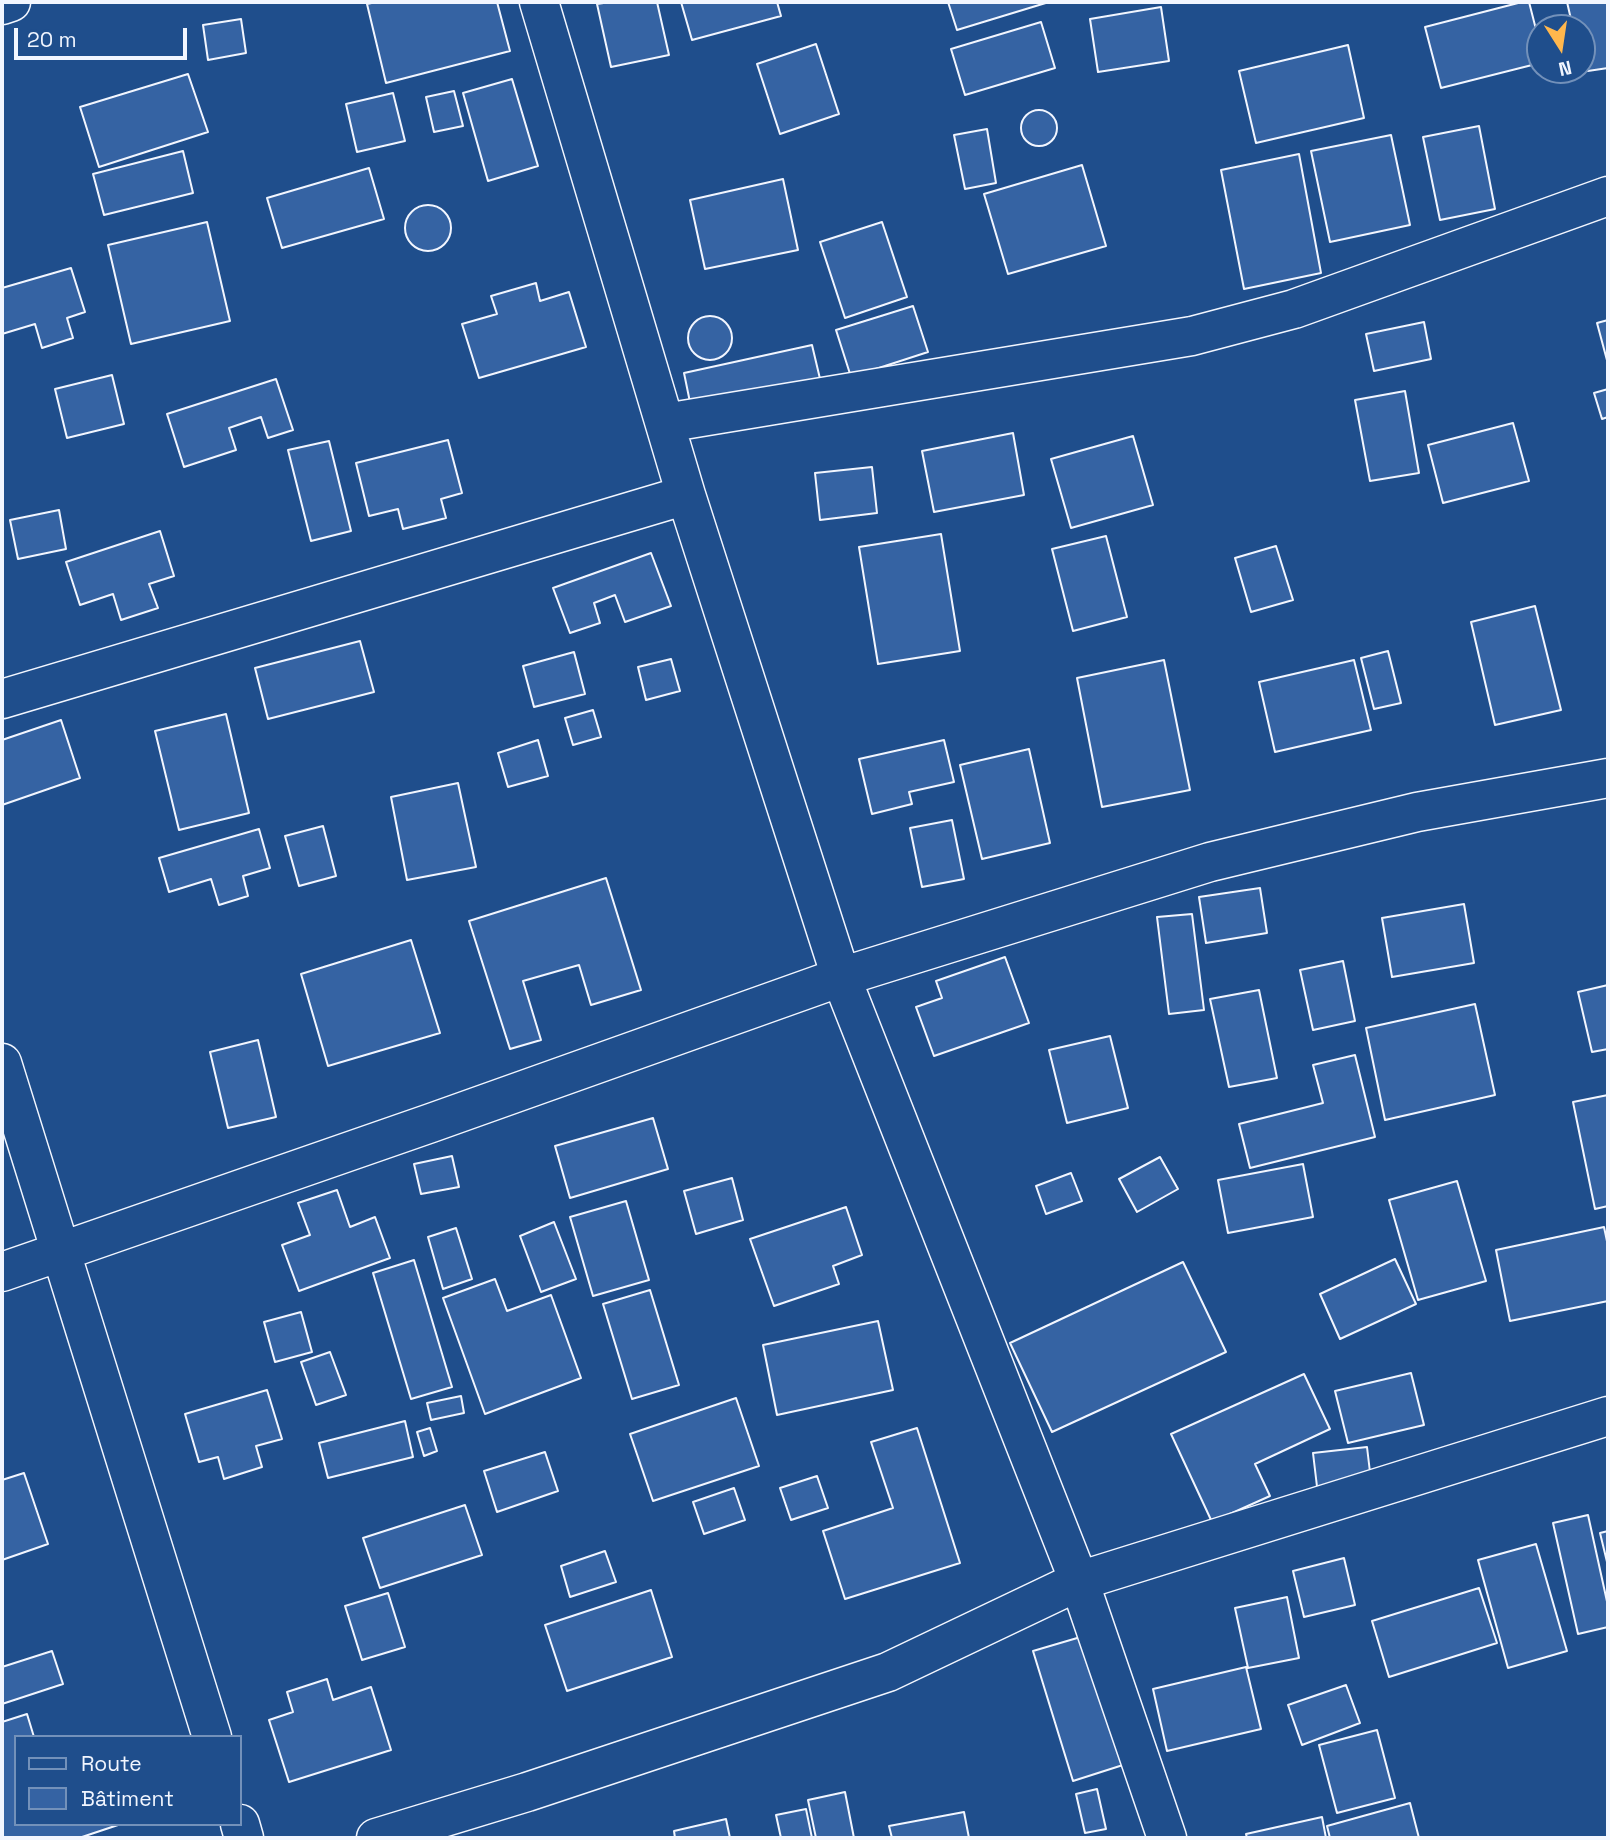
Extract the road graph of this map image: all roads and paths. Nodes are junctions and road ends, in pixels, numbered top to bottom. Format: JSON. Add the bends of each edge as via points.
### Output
{"nodes":[{"id":1,"x":11,"y":2,"type":"edge"},
{"id":2,"x":539,"y":2,"type":"edge"},
{"id":3,"x":2,"y":5,"type":"edge"},
{"id":4,"x":1608,"y":196,"type":"edge"},
{"id":5,"x":666,"y":423,"type":"junction"},
{"id":6,"x":686,"y":495,"type":"junction"},
{"id":7,"x":2,"y":699,"type":"edge"},
{"id":8,"x":1608,"y":778,"type":"edge"},
{"id":9,"x":841,"y":977,"type":"junction"},
{"id":10,"x":2,"y":1063,"type":"edge"},
{"id":11,"x":61,"y":1253,"type":"junction"},
{"id":12,"x":2,"y":1272,"type":"edge"},
{"id":13,"x":1608,"y":1416,"type":"edge"},
{"id":14,"x":1079,"y":1581,"type":"junction"},
{"id":15,"x":211,"y":1735,"type":"edge"},
{"id":16,"x":376,"y":1838,"type":"edge"},
{"id":17,"x":1167,"y":1838,"type":"edge"}],
"edges":[{"from":1,"to":3,"type":"street"},
{"from":2,"to":5,"type":"street"},
{"from":4,"to":5,"type":"street","via":[[1294,309],[1192,336]]},
{"from":5,"to":6,"type":"street"},
{"from":6,"to":7,"type":"street"},
{"from":6,"to":9,"type":"street"},
{"from":8,"to":9,"type":"street","via":[[1417,812],[1210,862]]},
{"from":9,"to":11,"type":"street"},
{"from":9,"to":14,"type":"street"},
{"from":10,"to":11,"type":"street"},
{"from":11,"to":12,"type":"street"},
{"from":11,"to":15,"type":"street"},
{"from":13,"to":14,"type":"street"},
{"from":14,"to":16,"type":"street","via":[[888,1671]]},
{"from":14,"to":17,"type":"street"}]}
